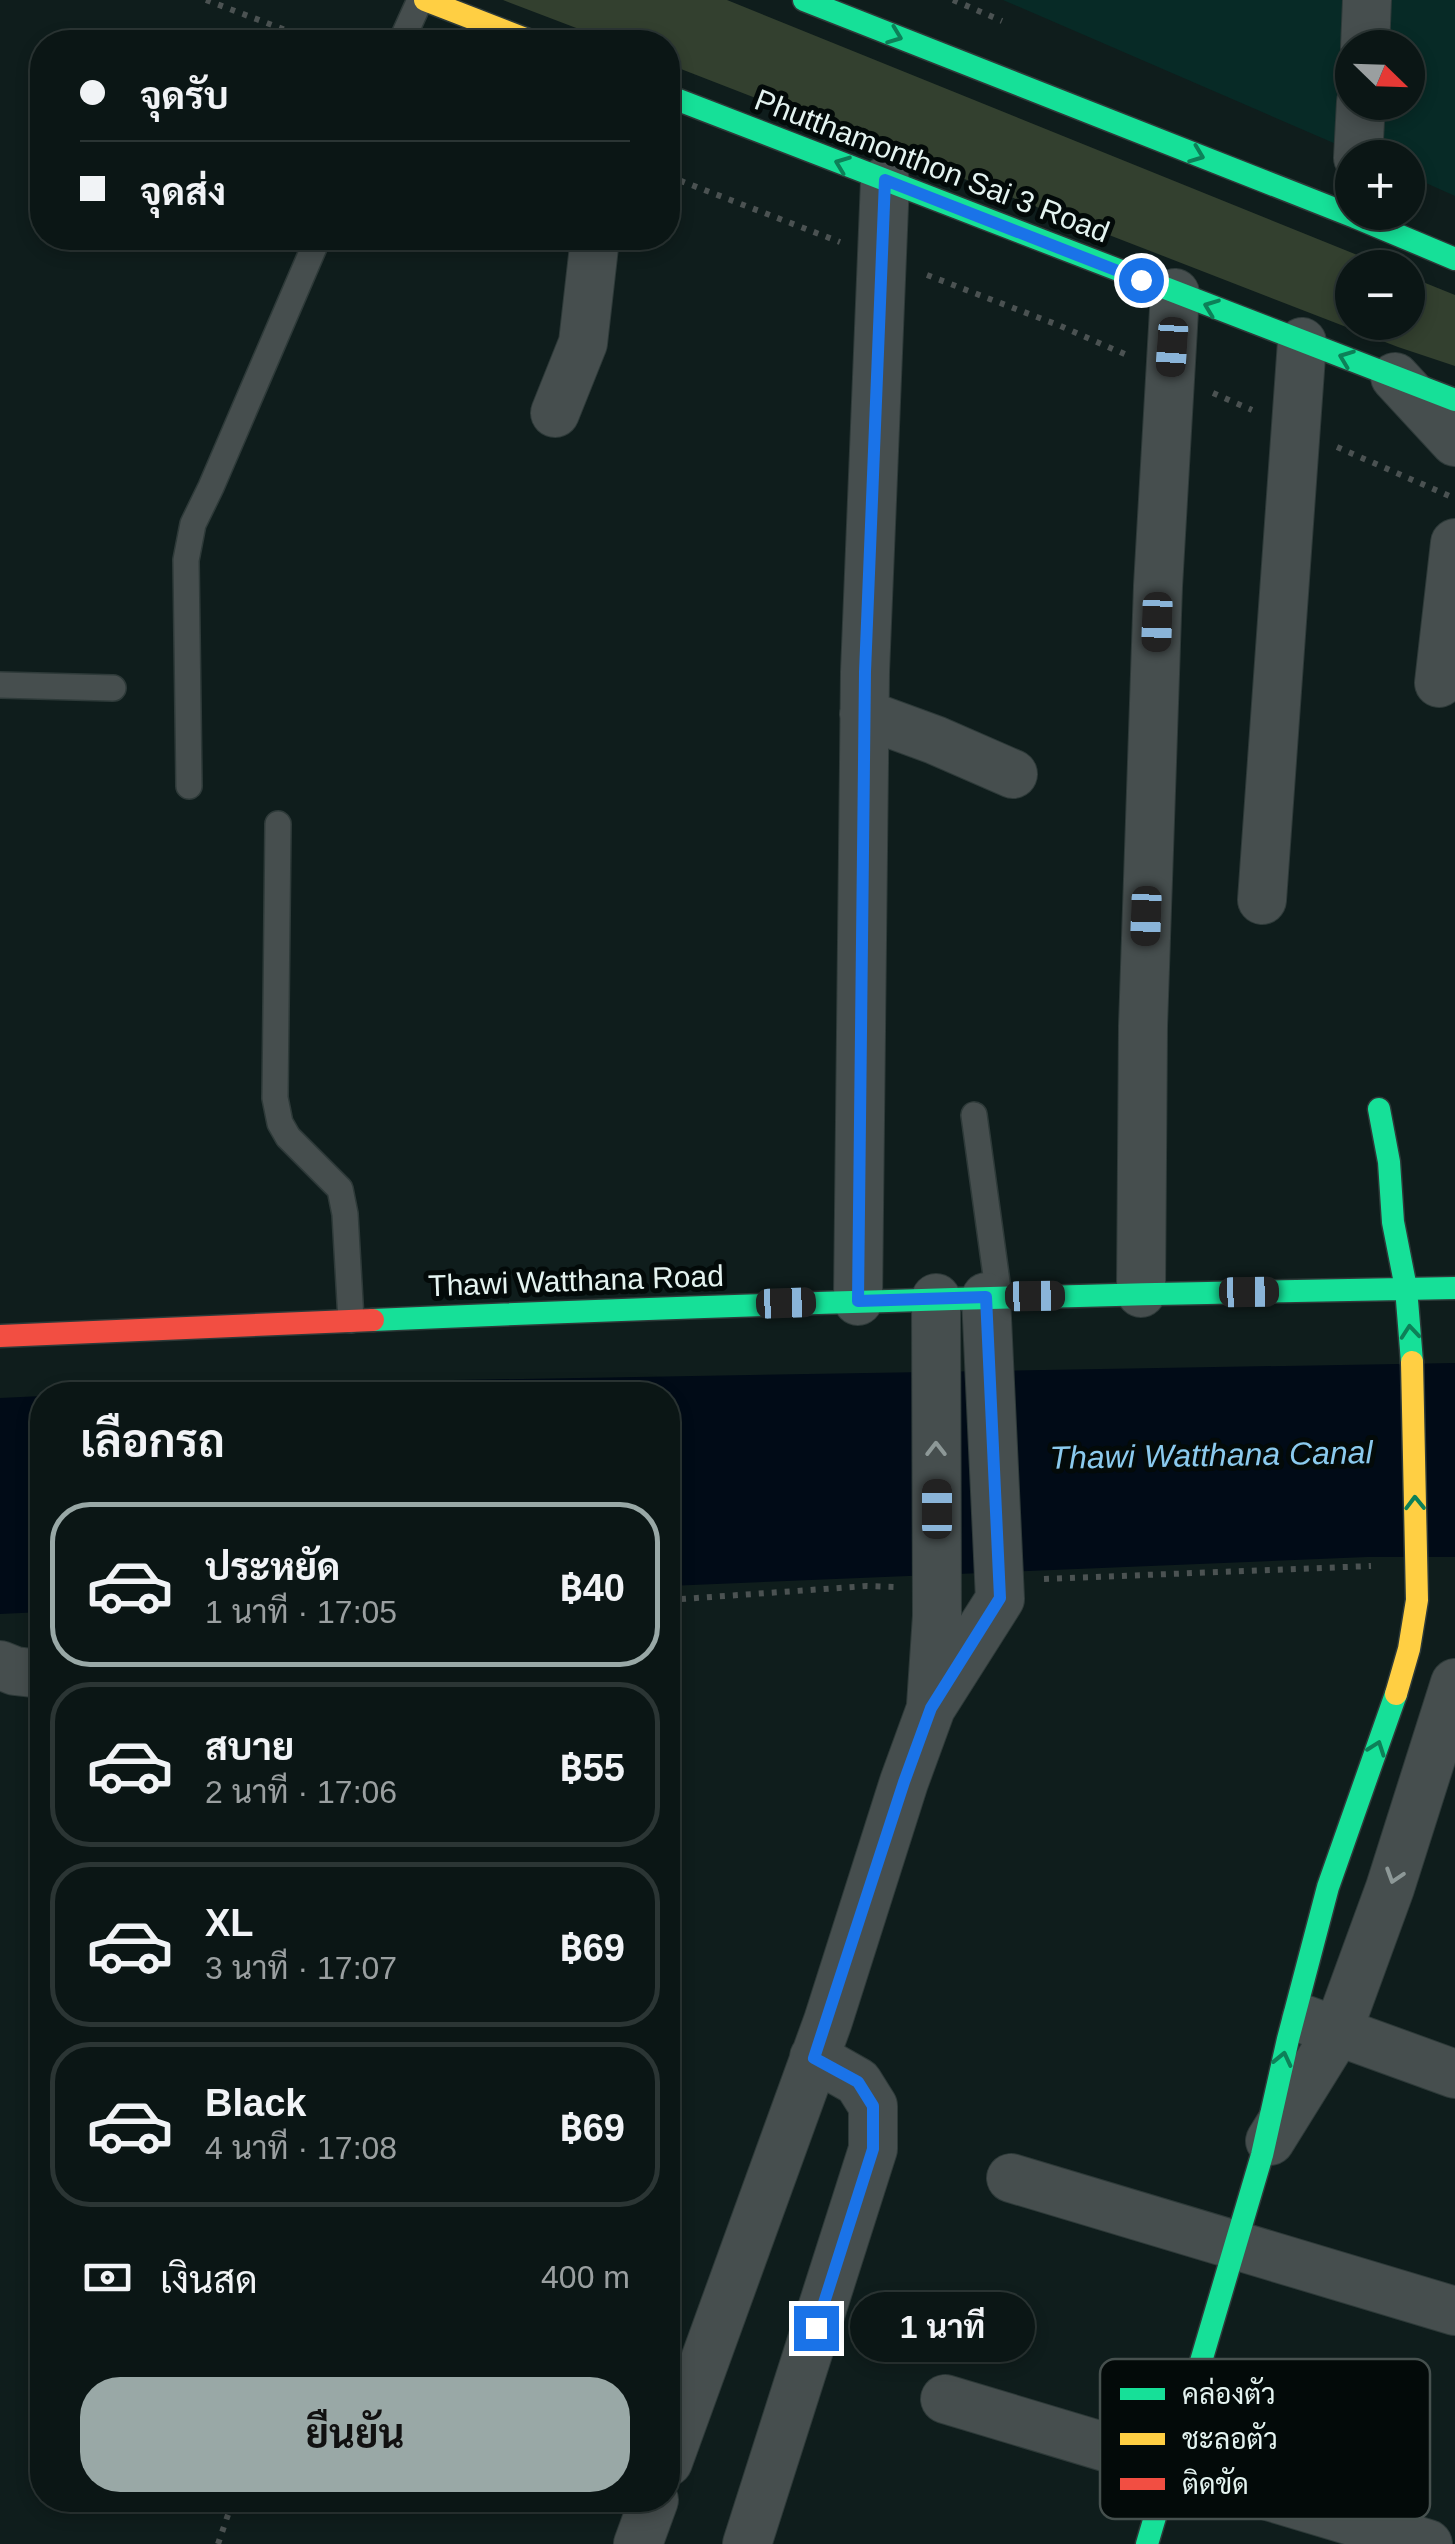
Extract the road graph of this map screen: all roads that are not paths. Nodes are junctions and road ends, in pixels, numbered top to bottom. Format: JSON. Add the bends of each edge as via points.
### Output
{"nodes":[{"id":1,"x":422,"y":0,"type":"edge"},
{"id":2,"x":1367,"y":0,"type":"edge"},
{"id":3,"x":827,"y":4,"type":"edge"},
{"id":4,"x":407,"y":30,"type":"edge"},
{"id":5,"x":501,"y":30,"type":"edge"},
{"id":6,"x":1365,"y":30,"type":"edge"},
{"id":7,"x":680,"y":101,"type":"edge"},
{"id":8,"x":885,"y":180,"type":"junction"},
{"id":9,"x":1335,"y":207,"type":"edge"},
{"id":10,"x":1390,"y":230,"type":"edge"},
{"id":11,"x":313,"y":250,"type":"edge"},
{"id":12,"x":594,"y":250,"type":"edge"},
{"id":13,"x":1455,"y":259,"type":"edge"},
{"id":14,"x":1175,"y":293,"type":"junction"},
{"id":15,"x":1302,"y":342,"type":"junction"},
{"id":16,"x":1395,"y":378,"type":"junction"},
{"id":17,"x":1455,"y":400,"type":"edge"},
{"id":18,"x":555,"y":413,"type":"dead end"},
{"id":19,"x":1455,"y":442,"type":"edge"},
{"id":20,"x":1455,"y":543,"type":"edge"},
{"id":21,"x":1440,"y":683,"type":"dead end"},
{"id":22,"x":0,"y":685,"type":"edge"},
{"id":23,"x":113,"y":688,"type":"dead end"},
{"id":24,"x":864,"y":714,"type":"junction"},
{"id":25,"x":1013,"y":774,"type":"dead end"},
{"id":26,"x":189,"y":786,"type":"dead end"},
{"id":27,"x":278,"y":824,"type":"dead end"},
{"id":28,"x":1262,"y":900,"type":"dead end"},
{"id":29,"x":1380,"y":1110,"type":"dead end"},
{"id":30,"x":974,"y":1114,"type":"dead end"},
{"id":31,"x":1406,"y":1288,"type":"junction"},
{"id":32,"x":1455,"y":1288,"type":"edge"},
{"id":33,"x":1142,"y":1293,"type":"junction"},
{"id":34,"x":993,"y":1297,"type":"junction"},
{"id":35,"x":936,"y":1298,"type":"junction"},
{"id":36,"x":858,"y":1301,"type":"junction"},
{"id":37,"x":351,"y":1320,"type":"junction"},
{"id":38,"x":0,"y":1336,"type":"edge"},
{"id":39,"x":0,"y":1665,"type":"edge"},
{"id":40,"x":30,"y":1673,"type":"edge"},
{"id":41,"x":1401,"y":1680,"type":"junction"},
{"id":42,"x":1454,"y":1687,"type":"edge"},
{"id":43,"x":931,"y":1708,"type":"junction"},
{"id":44,"x":1294,"y":2015,"type":"junction"},
{"id":45,"x":1337,"y":2033,"type":"junction"},
{"id":46,"x":814,"y":2058,"type":"junction"},
{"id":47,"x":1455,"y":2074,"type":"edge"},
{"id":48,"x":1262,"y":2154,"type":"junction"},
{"id":49,"x":1011,"y":2178,"type":"dead end"},
{"id":50,"x":1235,"y":2246,"type":"junction"},
{"id":51,"x":1455,"y":2312,"type":"edge"},
{"id":52,"x":1202,"y":2359,"type":"edge"},
{"id":53,"x":945,"y":2399,"type":"dead end"},
{"id":54,"x":680,"y":2429,"type":"edge"},
{"id":55,"x":1100,"y":2445,"type":"edge"},
{"id":56,"x":650,"y":2512,"type":"edge"},
{"id":57,"x":1155,"y":2519,"type":"edge"},
{"id":58,"x":1346,"y":2519,"type":"edge"},
{"id":59,"x":638,"y":2544,"type":"edge"},
{"id":60,"x":747,"y":2544,"type":"edge"},
{"id":61,"x":1147,"y":2544,"type":"edge"},
{"id":62,"x":1428,"y":2544,"type":"edge"}],
"edges":[{"from":1,"to":4,"type":"lane"},
{"from":1,"to":5,"type":"main road"},
{"from":2,"to":6,"type":"street"},
{"from":3,"to":9,"type":"main road","one_way":true},
{"from":8,"to":7,"type":"main road","name":"Phutthamonthon Sai 3 Road","one_way":true},
{"from":8,"to":14,"type":"main road","name":"Phutthamonthon Sai 3 Road"},
{"from":8,"to":24,"type":"street"},
{"from":10,"to":13,"type":"main road"},
{"from":11,"to":26,"type":"lane","via":[[192,524],[186,560]]},
{"from":12,"to":18,"type":"street","via":[[583,342]]},
{"from":15,"to":14,"type":"main road","name":"Phutthamonthon Sai 3 Road","one_way":true},
{"from":14,"to":33,"type":"street","via":[[1142,1026]]},
{"from":16,"to":15,"type":"main road","name":"Phutthamonthon Sai 3 Road","one_way":true},
{"from":15,"to":28,"type":"street"},
{"from":16,"to":17,"type":"main road","name":"Phutthamonthon Sai 3 Road"},
{"from":16,"to":19,"type":"street"},
{"from":20,"to":21,"type":"street"},
{"from":22,"to":23,"type":"lane"},
{"from":24,"to":25,"type":"street"},
{"from":24,"to":36,"type":"street"},
{"from":27,"to":37,"type":"lane","via":[[275,1098],[288,1136],[340,1190]]},
{"from":29,"to":31,"type":"main road"},
{"from":30,"to":34,"type":"lane"},
{"from":31,"to":32,"type":"main road","name":"Thawi Watthana Road"},
{"from":31,"to":33,"type":"main road","name":"Thawi Watthana Road"},
{"from":41,"to":31,"type":"main road","one_way":true,"via":[[1417,1600]]},
{"from":33,"to":34,"type":"main road","name":"Thawi Watthana Road"},
{"from":34,"to":35,"type":"main road","name":"Thawi Watthana Road"},
{"from":34,"to":43,"type":"street","via":[[989,1358],[1020,1589]]},
{"from":35,"to":36,"type":"main road","name":"Thawi Watthana Road"},
{"from":43,"to":35,"type":"street","one_way":true,"via":[[920,1601]]},
{"from":36,"to":37,"type":"main road","name":"Thawi Watthana Road"},
{"from":37,"to":38,"type":"main road","name":"Thawi Watthana Road"},
{"from":39,"to":40,"type":"street"},
{"from":41,"to":42,"type":"street"},
{"from":44,"to":41,"type":"main road","one_way":true,"via":[[1328,1887]]},
{"from":42,"to":45,"type":"street","one_way":true},
{"from":43,"to":46,"type":"street"},
{"from":44,"to":45,"type":"street"},
{"from":48,"to":44,"type":"main road","one_way":true},
{"from":45,"to":47,"type":"street"},
{"from":45,"to":48,"type":"street"},
{"from":46,"to":54,"type":"street"},
{"from":46,"to":60,"type":"street","via":[[858,2082],[873,2106],[873,2149]]},
{"from":48,"to":50,"type":"main road"},
{"from":49,"to":50,"type":"street"},
{"from":50,"to":51,"type":"street"},
{"from":50,"to":52,"type":"main road"},
{"from":53,"to":55,"type":"street"},
{"from":56,"to":59,"type":"street"},
{"from":57,"to":61,"type":"main road"},
{"from":58,"to":62,"type":"street"}]}
